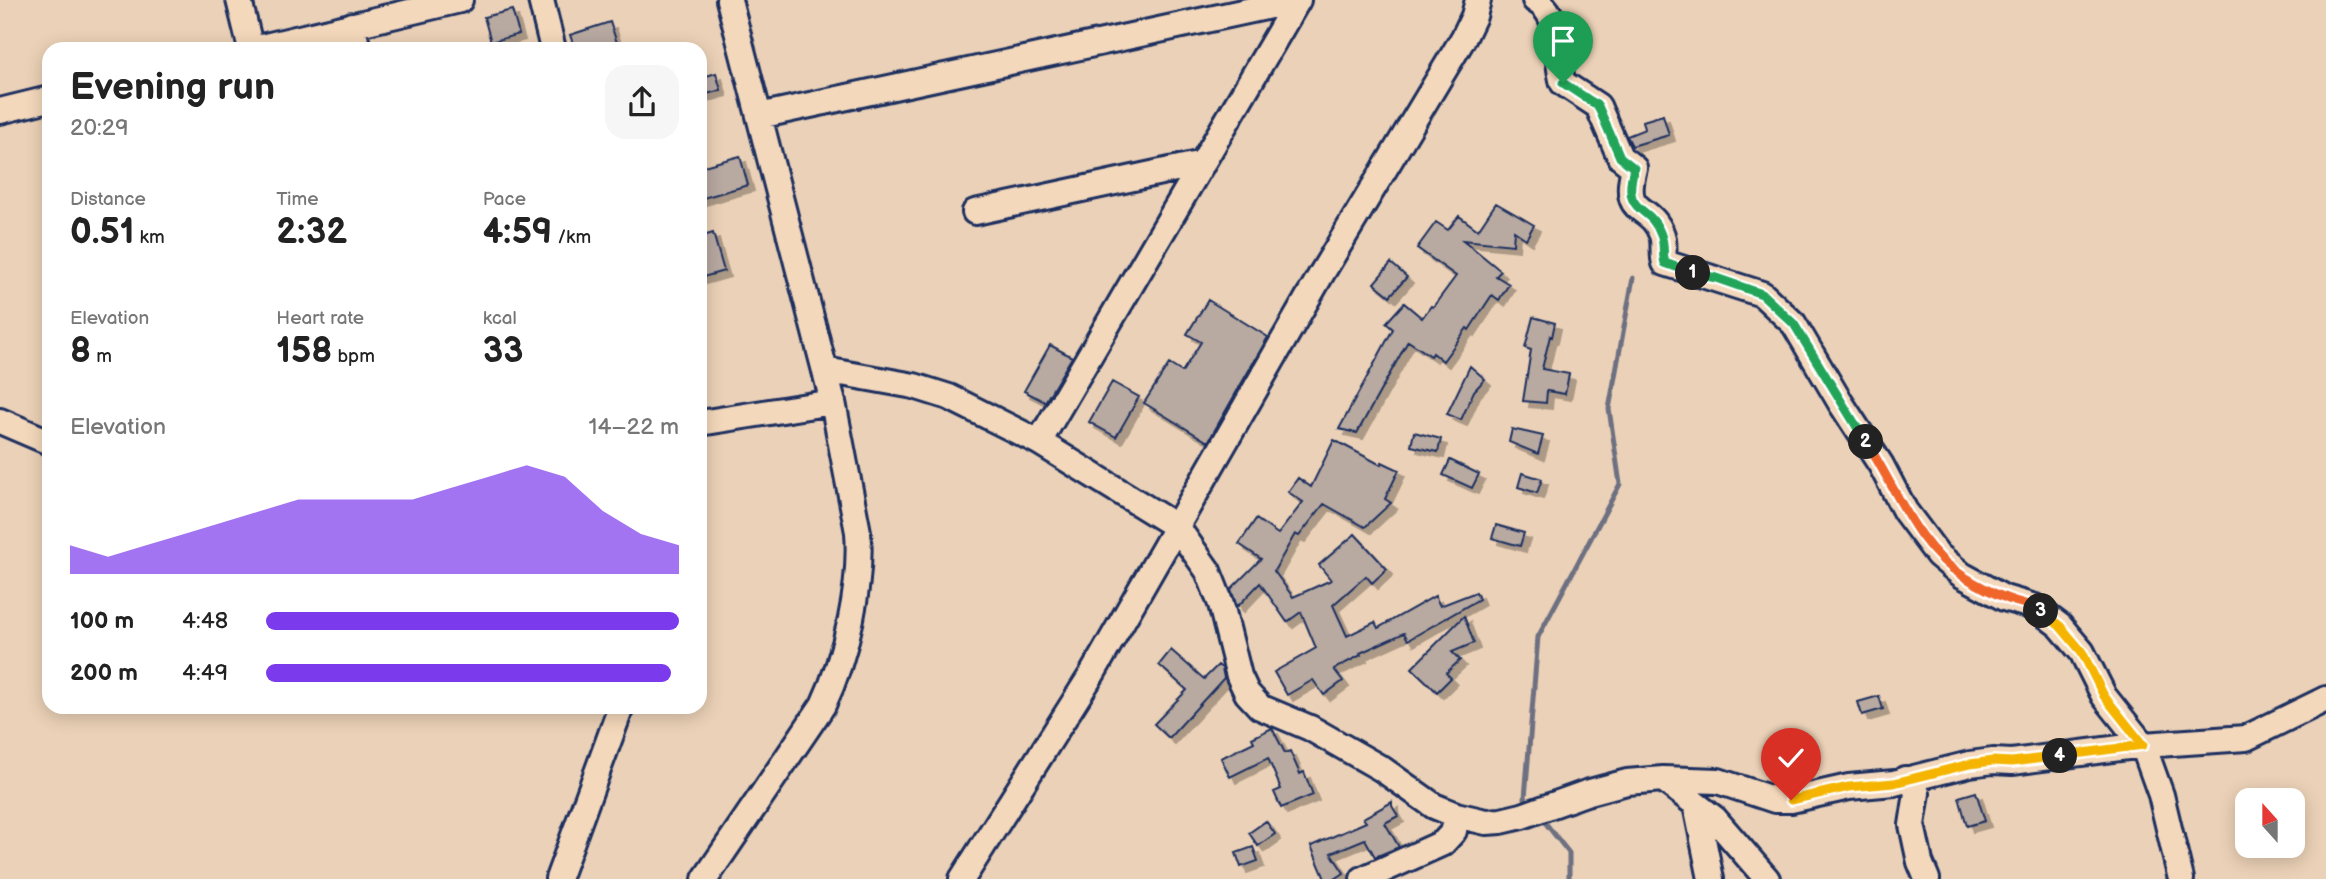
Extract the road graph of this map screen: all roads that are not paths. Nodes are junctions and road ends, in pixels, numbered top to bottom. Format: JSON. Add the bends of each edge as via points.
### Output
{"nodes":[{"id":1,"x":239,"y":0,"type":"edge"},
{"id":2,"x":460,"y":0,"type":"edge"},
{"id":3,"x":541,"y":0,"type":"edge"},
{"id":4,"x":729,"y":0,"type":"edge"},
{"id":5,"x":1478,"y":0,"type":"edge"},
{"id":6,"x":1535,"y":0,"type":"edge"},
{"id":7,"x":355,"y":37,"type":"edge"},
{"id":8,"x":250,"y":42,"type":"edge"},
{"id":9,"x":312,"y":42,"type":"edge"},
{"id":10,"x":551,"y":42,"type":"edge"},
{"id":11,"x":42,"y":101,"type":"edge"},
{"id":12,"x":0,"y":111,"type":"edge"},
{"id":13,"x":759,"y":116,"type":"junction"},
{"id":14,"x":1203,"y":163,"type":"junction"},
{"id":15,"x":975,"y":212,"type":"dead end"},
{"id":16,"x":825,"y":370,"type":"junction"},
{"id":17,"x":833,"y":402,"type":"junction"},
{"id":18,"x":0,"y":421,"type":"edge"},
{"id":19,"x":707,"y":423,"type":"edge"},
{"id":20,"x":42,"y":439,"type":"edge"},
{"id":21,"x":1039,"y":442,"type":"junction"},
{"id":22,"x":1177,"y":527,"type":"junction"},
{"id":23,"x":2325,"y":704,"type":"edge"},
{"id":24,"x":619,"y":714,"type":"edge"},
{"id":25,"x":2143,"y":745,"type":"junction"},
{"id":26,"x":1663,"y":779,"type":"junction"},
{"id":27,"x":1905,"y":779,"type":"junction"},
{"id":28,"x":1696,"y":804,"type":"junction"},
{"id":29,"x":1456,"y":815,"type":"junction"},
{"id":30,"x":558,"y":879,"type":"edge"},
{"id":31,"x":705,"y":879,"type":"edge"},
{"id":32,"x":962,"y":879,"type":"edge"},
{"id":33,"x":1363,"y":879,"type":"edge"},
{"id":34,"x":1711,"y":879,"type":"edge"},
{"id":35,"x":1767,"y":879,"type":"edge"},
{"id":36,"x":1927,"y":879,"type":"edge"},
{"id":37,"x":2181,"y":879,"type":"edge"}],
"edges":[{"from":1,"to":8,"type":"street"},
{"from":2,"to":7,"type":"street"},
{"from":3,"to":10,"type":"street"},
{"from":4,"to":13,"type":"street"},
{"from":5,"to":22,"type":"street","via":[[1464,37]]},
{"from":6,"to":25,"type":"street","via":[[1552,21],[1563,83],[1598,106],[1620,157],[1634,168],[1629,187],[1632,201],[1652,218],[1662,237],[1665,263],[1762,294],[1794,324],[1905,511],[1938,555],[1962,575],[2004,598],[2035,607],[2060,626],[2082,652],[2104,696]]},
{"from":7,"to":9,"type":"street"},
{"from":11,"to":12,"type":"street"},
{"from":13,"to":14,"type":"street","via":[[1298,0]]},
{"from":13,"to":16,"type":"street"},
{"from":14,"to":15,"type":"street"},
{"from":14,"to":21,"type":"street"},
{"from":16,"to":17,"type":"street"},
{"from":16,"to":21,"type":"street","via":[[949,397]]},
{"from":17,"to":19,"type":"street"},
{"from":17,"to":31,"type":"street","via":[[859,553],[836,677],[823,705]]},
{"from":18,"to":20,"type":"street"},
{"from":21,"to":22,"type":"street"},
{"from":22,"to":29,"type":"street","via":[[1208,571],[1239,676],[1260,707],[1310,728],[1382,769],[1434,806]]},
{"from":22,"to":32,"type":"street","via":[[1092,674]]},
{"from":23,"to":25,"type":"street","via":[[2246,738]]},
{"from":24,"to":30,"type":"street"},
{"from":25,"to":27,"type":"street","via":[[1970,764]]},
{"from":25,"to":37,"type":"street","via":[[2161,795]]},
{"from":26,"to":27,"type":"street","via":[[1718,781],[1783,800]]},
{"from":26,"to":28,"type":"street"},
{"from":26,"to":29,"type":"street","via":[[1606,787],[1501,821]]},
{"from":27,"to":36,"type":"street","via":[[1917,793],[1912,825]]},
{"from":28,"to":34,"type":"street"},
{"from":28,"to":35,"type":"street","via":[[1734,839]]},
{"from":29,"to":33,"type":"street","via":[[1454,831],[1443,843]]}]}
